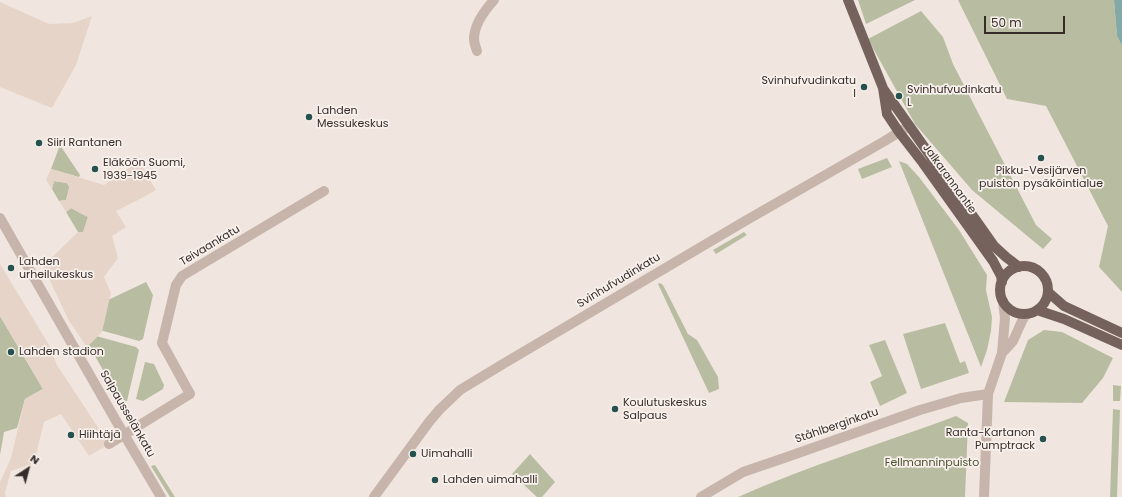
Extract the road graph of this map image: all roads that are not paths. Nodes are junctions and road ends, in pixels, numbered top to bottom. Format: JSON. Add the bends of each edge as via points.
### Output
{"nodes":[{"id":1,"x":494,"y":0,"type":"edge"},
{"id":2,"x":848,"y":0,"type":"edge"},
{"id":3,"x":478,"y":51,"type":"dead end"},
{"id":4,"x":882,"y":88,"type":"junction"},
{"id":5,"x":909,"y":126,"type":"junction"},
{"id":6,"x":899,"y":132,"type":"junction"},
{"id":7,"x":324,"y":191,"type":"dead end"},
{"id":8,"x":0,"y":218,"type":"edge"},
{"id":9,"x":1019,"y":267,"type":"junction"},
{"id":10,"x":1002,"y":282,"type":"junction"},
{"id":11,"x":1048,"y":292,"type":"junction"},
{"id":12,"x":1003,"y":301,"type":"junction"},
{"id":13,"x":1037,"y":310,"type":"junction"},
{"id":14,"x":1026,"y":314,"type":"junction"},
{"id":15,"x":1122,"y":333,"type":"edge"},
{"id":16,"x":1122,"y":345,"type":"edge"},
{"id":17,"x":1002,"y":353,"type":"junction"},
{"id":18,"x":988,"y":394,"type":"junction"},
{"id":19,"x":125,"y":435,"type":"junction"},
{"id":20,"x":110,"y":444,"type":"dead end"},
{"id":21,"x":161,"y":497,"type":"edge"},
{"id":22,"x":374,"y":497,"type":"edge"},
{"id":23,"x":701,"y":497,"type":"edge"},
{"id":24,"x":984,"y":497,"type":"edge"}],
"edges":[{"from":1,"to":3,"type":"street","via":[[475,28],[474,40]]},
{"from":2,"to":4,"type":"main road","name":"Jalkarannantie"},
{"from":4,"to":5,"type":"main road","name":"Jalkarannantie"},
{"from":4,"to":6,"type":"main road","name":"Jalkarannantie","via":[[887,114]]},
{"from":5,"to":6,"type":"street","name":"Svinhufvudinkatu"},
{"from":5,"to":9,"type":"main road","name":"Jalkarannantie","via":[[994,246]]},
{"from":6,"to":10,"type":"main road","name":"Jalkarannantie","via":[[993,261]]},
{"from":6,"to":22,"type":"street","name":"Svinhufvudinkatu","via":[[745,220],[460,390],[429,422]]},
{"from":7,"to":19,"type":"street","name":"Teivaankatu","via":[[182,276],[176,286],[162,343],[190,394]]},
{"from":8,"to":19,"type":"street","name":"Salpausselänkatu"},
{"from":9,"to":10,"type":"main road","via":[[1006,275]]},
{"from":9,"to":11,"type":"main road","via":[[1038,271],[1044,277]]},
{"from":10,"to":12,"type":"main road"},
{"from":11,"to":13,"type":"main road","via":[[1045,302]]},
{"from":11,"to":15,"type":"main road","via":[[1064,306]]},
{"from":12,"to":14,"type":"main road","via":[[1013,311]]},
{"from":12,"to":17,"type":"street","via":[[1005,318]]},
{"from":13,"to":14,"type":"main road"},
{"from":13,"to":16,"type":"main road"},
{"from":14,"to":17,"type":"street","via":[[1013,341]]},
{"from":17,"to":18,"type":"street"},
{"from":18,"to":23,"type":"street","name":"Ståhlberginkatu","via":[[961,398],[920,410],[744,472]]},
{"from":18,"to":24,"type":"street"},
{"from":19,"to":20,"type":"street"},
{"from":19,"to":21,"type":"street","name":"Salpausselänkatu"}]}
